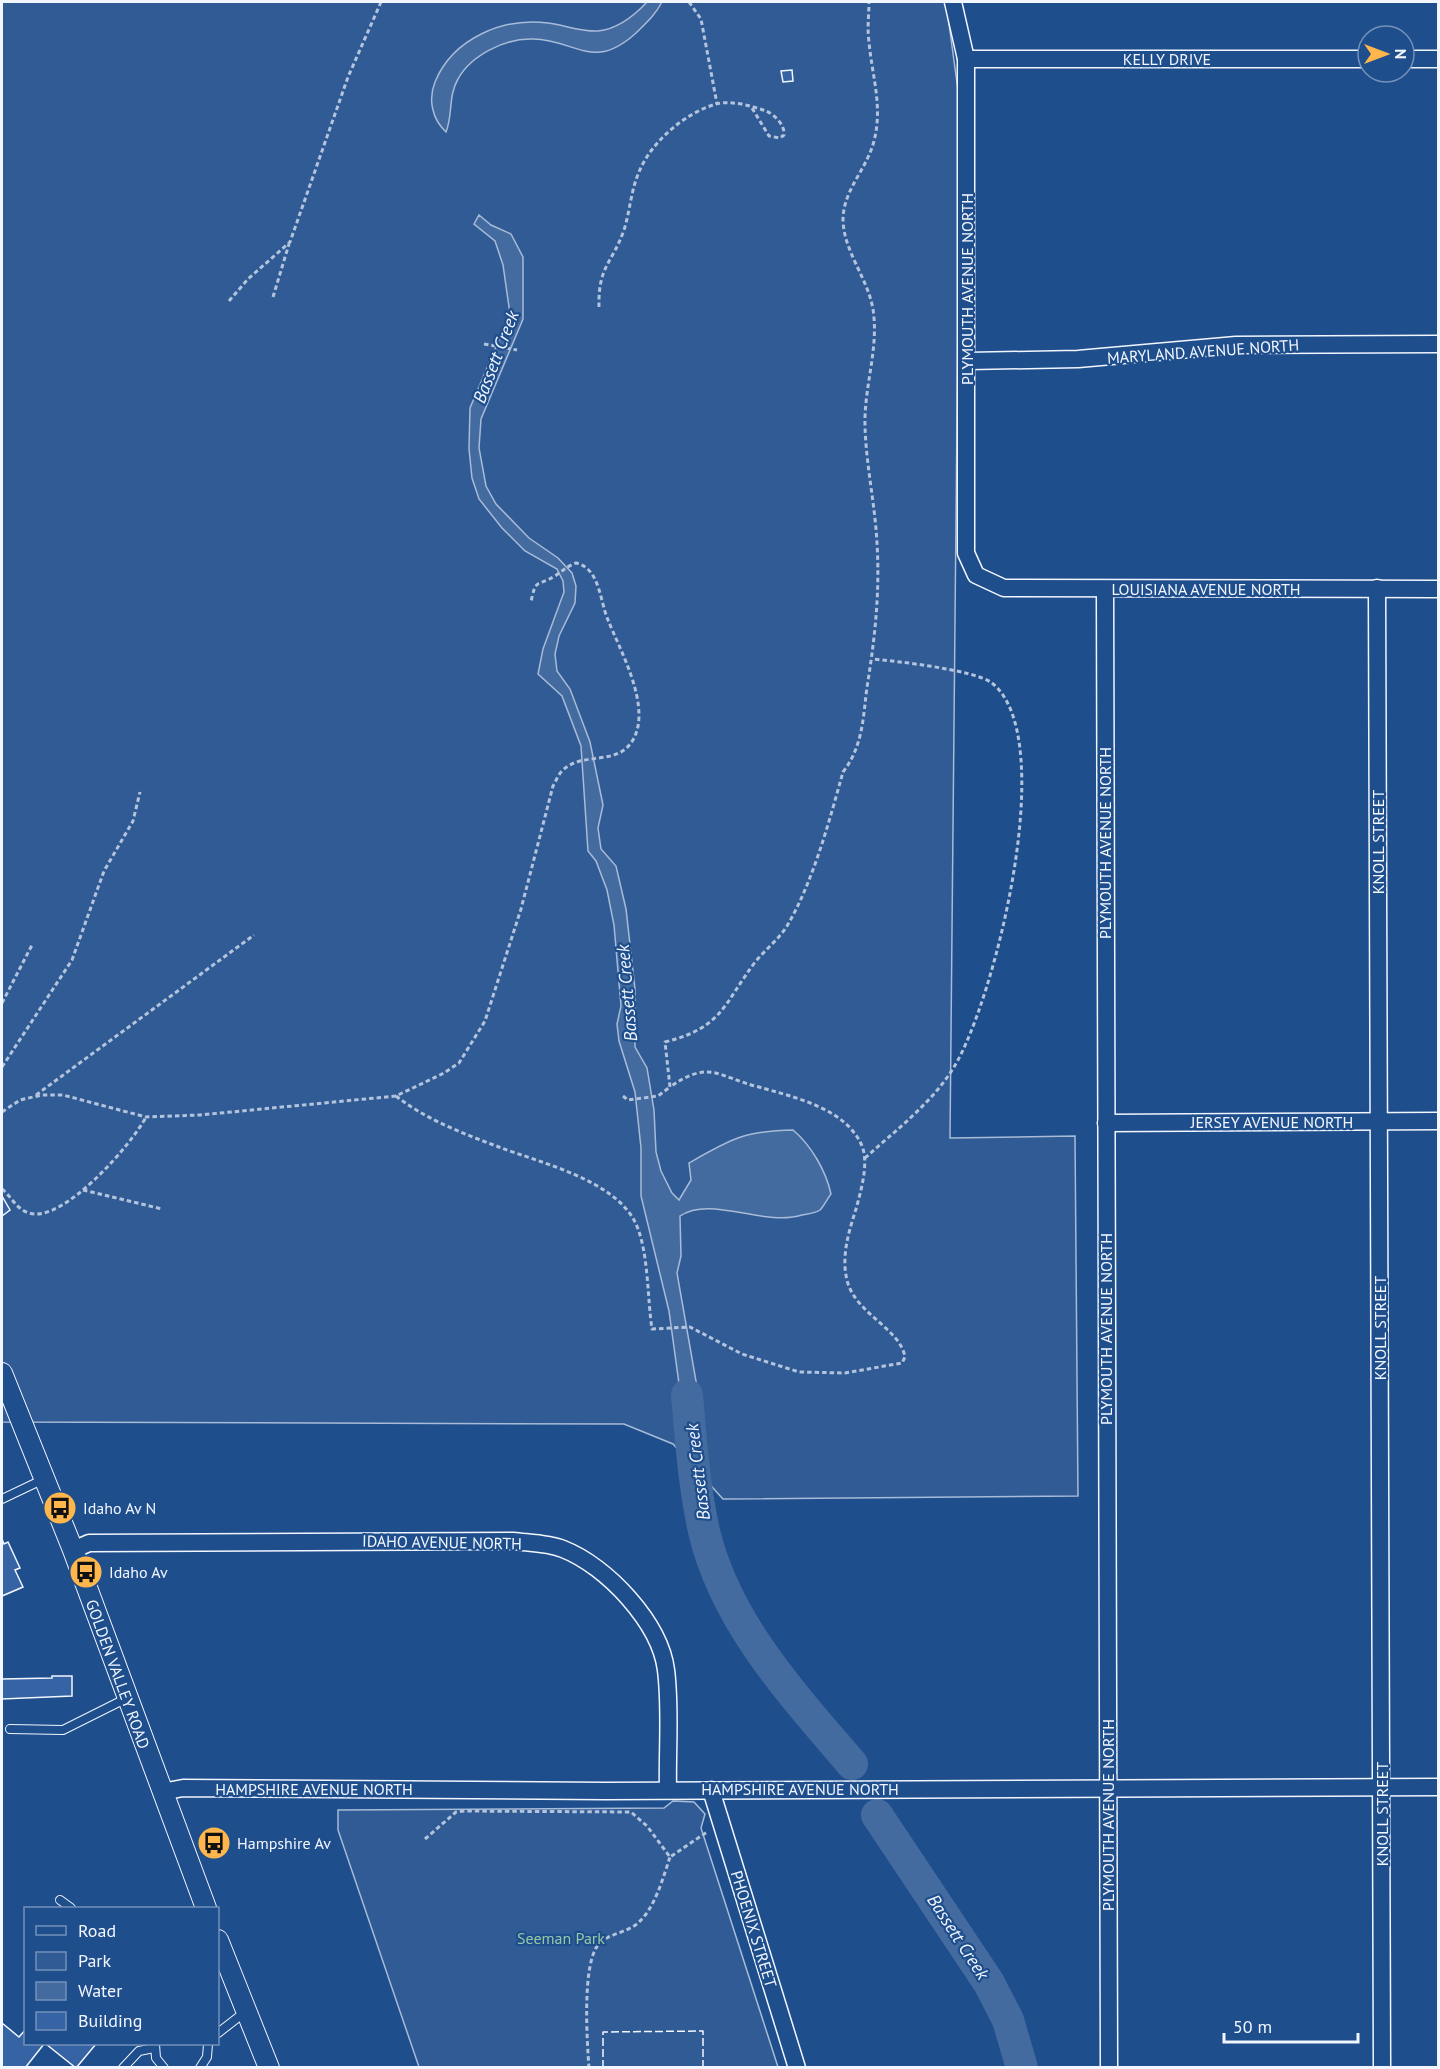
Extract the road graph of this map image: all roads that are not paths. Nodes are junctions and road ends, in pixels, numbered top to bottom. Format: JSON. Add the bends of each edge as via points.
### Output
{"nodes":[{"id":1,"x":953,"y":2,"type":"edge"},
{"id":2,"x":966,"y":59,"type":"junction"},
{"id":3,"x":1356,"y":59,"type":"edge"},
{"id":4,"x":1416,"y":59,"type":"edge"},
{"id":5,"x":1438,"y":59,"type":"edge"},
{"id":6,"x":1438,"y":344,"type":"edge"},
{"id":7,"x":968,"y":361,"type":"junction"},
{"id":8,"x":976,"y":575,"type":"joint"},
{"id":9,"x":1377,"y":588,"type":"junction"},
{"id":10,"x":1438,"y":589,"type":"edge"},
{"id":11,"x":1105,"y":590,"type":"junction"},
{"id":12,"x":1380,"y":1122,"type":"junction"},
{"id":13,"x":1438,"y":1122,"type":"edge"},
{"id":14,"x":1106,"y":1123,"type":"junction"},
{"id":15,"x":2,"y":1373,"type":"edge"},
{"id":16,"x":44,"y":1479,"type":"junction"},
{"id":17,"x":2,"y":1499,"type":"edge"},
{"id":18,"x":73,"y":1550,"type":"junction"},
{"id":19,"x":127,"y":1698,"type":"junction"},
{"id":20,"x":10,"y":1729,"type":"dead end"},
{"id":21,"x":1382,"y":1787,"type":"junction"},
{"id":22,"x":1438,"y":1787,"type":"edge"},
{"id":23,"x":1108,"y":1788,"type":"junction"},
{"id":24,"x":668,"y":1790,"type":"junction"},
{"id":25,"x":711,"y":1790,"type":"junction"},
{"id":26,"x":162,"y":1792,"type":"junction"},
{"id":27,"x":60,"y":1900,"type":"dead end"},
{"id":28,"x":70,"y":1907,"type":"edge"},
{"id":29,"x":206,"y":1907,"type":"edge"},
{"id":30,"x":219,"y":1943,"type":"edge"},
{"id":31,"x":245,"y":2012,"type":"junction"},
{"id":32,"x":219,"y":2032,"type":"edge"},
{"id":33,"x":208,"y":2045,"type":"edge"},
{"id":34,"x":154,"y":2046,"type":"edge"},
{"id":35,"x":123,"y":2067,"type":"edge"},
{"id":36,"x":164,"y":2067,"type":"edge"},
{"id":37,"x":200,"y":2067,"type":"edge"},
{"id":38,"x":269,"y":2067,"type":"edge"},
{"id":39,"x":797,"y":2067,"type":"edge"},
{"id":40,"x":1109,"y":2067,"type":"edge"},
{"id":41,"x":1382,"y":2067,"type":"edge"}],
"edges":[{"from":1,"to":2,"type":"street","name":"PLYMOUTH AVENUE NORTH"},
{"from":2,"to":3,"type":"street","name":"KELLY DRIVE"},
{"from":2,"to":7,"type":"street","name":"PLYMOUTH AVENUE NORTH"},
{"from":4,"to":5,"type":"street"},
{"from":6,"to":7,"type":"street","name":"MARYLAND AVENUE NORTH","via":[[1236,345],[1078,359]]},
{"from":7,"to":8,"type":"street","name":"PLYMOUTH AVENUE NORTH","via":[[966,553]]},
{"from":8,"to":11,"type":"street","name":"LOUISIANA AVENUE NORTH","via":[[1004,588]]},
{"from":9,"to":10,"type":"street","name":"LOUISIANA AVENUE NORTH"},
{"from":9,"to":11,"type":"street","name":"LOUISIANA AVENUE NORTH"},
{"from":9,"to":12,"type":"street","name":"KNOLL STREET"},
{"from":11,"to":14,"type":"street","name":"PLYMOUTH AVENUE NORTH"},
{"from":12,"to":13,"type":"street","name":"JERSEY AVENUE NORTH"},
{"from":12,"to":14,"type":"street","name":"JERSEY AVENUE NORTH"},
{"from":12,"to":21,"type":"street","name":"KNOLL STREET"},
{"from":14,"to":23,"type":"street","name":"PLYMOUTH AVENUE NORTH"},
{"from":15,"to":16,"type":"street","name":"GOLDEN VALLEY ROAD"},
{"from":16,"to":17,"type":"lane"},
{"from":16,"to":18,"type":"street","name":"GOLDEN VALLEY ROAD"},
{"from":18,"to":19,"type":"street","name":"GOLDEN VALLEY ROAD"},
{"from":18,"to":24,"type":"street","name":"IDAHO AVENUE NORTH","via":[[89,1543],[502,1541],[562,1548],[591,1563],[617,1585],[658,1641],[666,1670]]},
{"from":19,"to":20,"type":"lane","via":[[63,1730]]},
{"from":19,"to":26,"type":"street","name":"GOLDEN VALLEY ROAD"},
{"from":21,"to":22,"type":"street","name":"HAMPSHIRE AVENUE NORTH"},
{"from":21,"to":23,"type":"street","name":"HAMPSHIRE AVENUE NORTH"},
{"from":21,"to":41,"type":"street","name":"KNOLL STREET"},
{"from":23,"to":25,"type":"street","name":"HAMPSHIRE AVENUE NORTH"},
{"from":23,"to":40,"type":"street","name":"PLYMOUTH AVENUE NORTH"},
{"from":24,"to":25,"type":"street","name":"HAMPSHIRE AVENUE NORTH"},
{"from":24,"to":26,"type":"street","name":"HAMPSHIRE AVENUE NORTH","via":[[183,1788]]},
{"from":25,"to":39,"type":"street","name":"PHOENIX STREET"},
{"from":26,"to":29,"type":"street","name":"GOLDEN VALLEY ROAD"},
{"from":27,"to":28,"type":"lane"},
{"from":30,"to":31,"type":"street"},
{"from":31,"to":32,"type":"lane"},
{"from":31,"to":38,"type":"street"},
{"from":33,"to":37,"type":"lane","via":[[207,2057]]},
{"from":34,"to":35,"type":"lane","via":[[139,2051]]},
{"from":34,"to":36,"type":"lane","via":[[156,2058]]}]}
